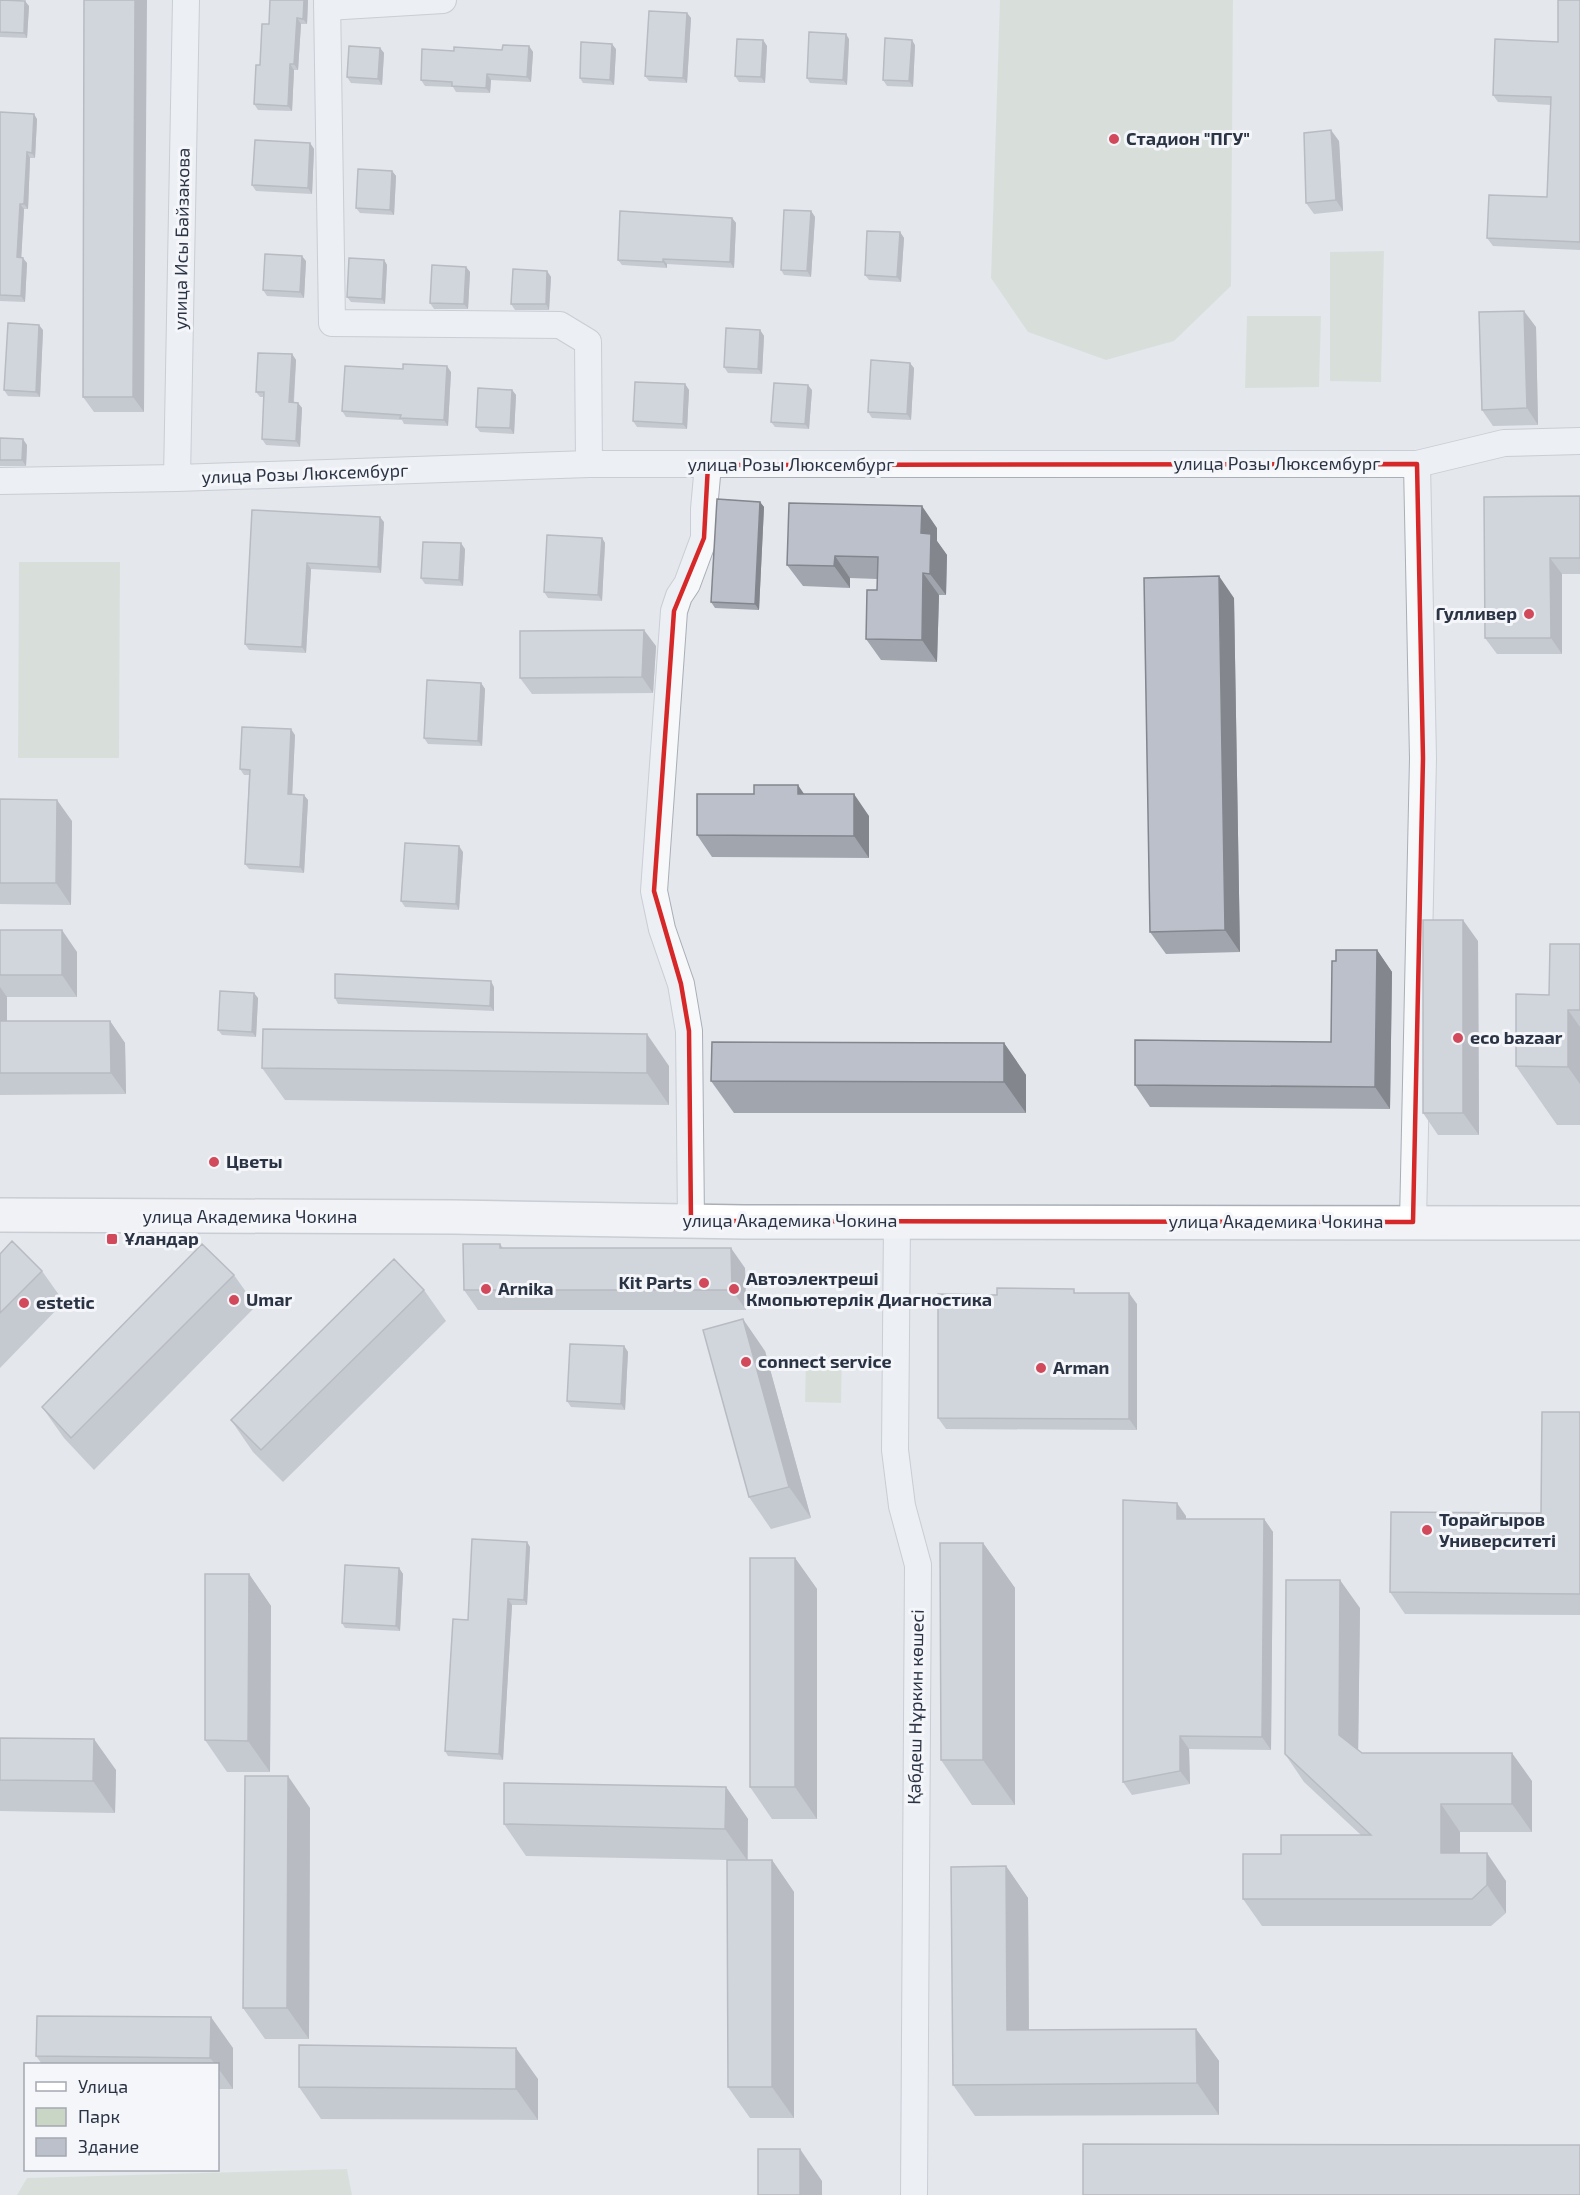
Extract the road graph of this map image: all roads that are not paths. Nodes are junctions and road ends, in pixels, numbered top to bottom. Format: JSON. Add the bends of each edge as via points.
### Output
{"nodes":[{"id":1,"x":186,"y":0,"type":"edge"},
{"id":2,"x":443,"y":0,"type":"edge"},
{"id":3,"x":327,"y":3,"type":"edge"},
{"id":4,"x":1580,"y":441,"type":"edge"},
{"id":5,"x":589,"y":464,"type":"junction"},
{"id":6,"x":1417,"y":464,"type":"junction"},
{"id":7,"x":708,"y":465,"type":"junction"},
{"id":8,"x":177,"y":478,"type":"junction"},
{"id":9,"x":0,"y":481,"type":"edge"},
{"id":10,"x":0,"y":1215,"type":"edge"},
{"id":11,"x":691,"y":1221,"type":"junction"},
{"id":12,"x":897,"y":1222,"type":"junction"},
{"id":13,"x":1413,"y":1222,"type":"junction"},
{"id":14,"x":1580,"y":1222,"type":"edge"},
{"id":15,"x":914,"y":2195,"type":"edge"}],
"edges":[{"from":1,"to":8,"type":"street","name":"улица Исы Байзакова"},
{"from":2,"to":3,"type":"street"},
{"from":3,"to":5,"type":"street","via":[[332,323],[560,325],[588,342]]},
{"from":4,"to":6,"type":"street","name":"улица Розы Люксембург","via":[[1504,443]]},
{"from":5,"to":7,"type":"street","name":"улица Розы Люксембург"},
{"from":5,"to":8,"type":"street","name":"улица Розы Люксембург"},
{"from":6,"to":7,"type":"street","name":"улица Розы Люксембург"},
{"from":6,"to":13,"type":"street","via":[[1423,758]]},
{"from":7,"to":11,"type":"street","via":[[704,538],[674,611],[654,891],[681,984],[689,1031]]},
{"from":8,"to":9,"type":"street","name":"улица Розы Люксембург"},
{"from":10,"to":11,"type":"main road","name":"улица Академика Чокина"},
{"from":11,"to":12,"type":"main road","name":"улица Академика Чокина"},
{"from":12,"to":13,"type":"main road","name":"улица Академика Чокина"},
{"from":12,"to":15,"type":"street","name":"Қабдеш Нұркин көшесі","via":[[895,1450],[902,1506],[918,1565]]},
{"from":13,"to":14,"type":"main road","name":"улица Академика Чокина"}]}
